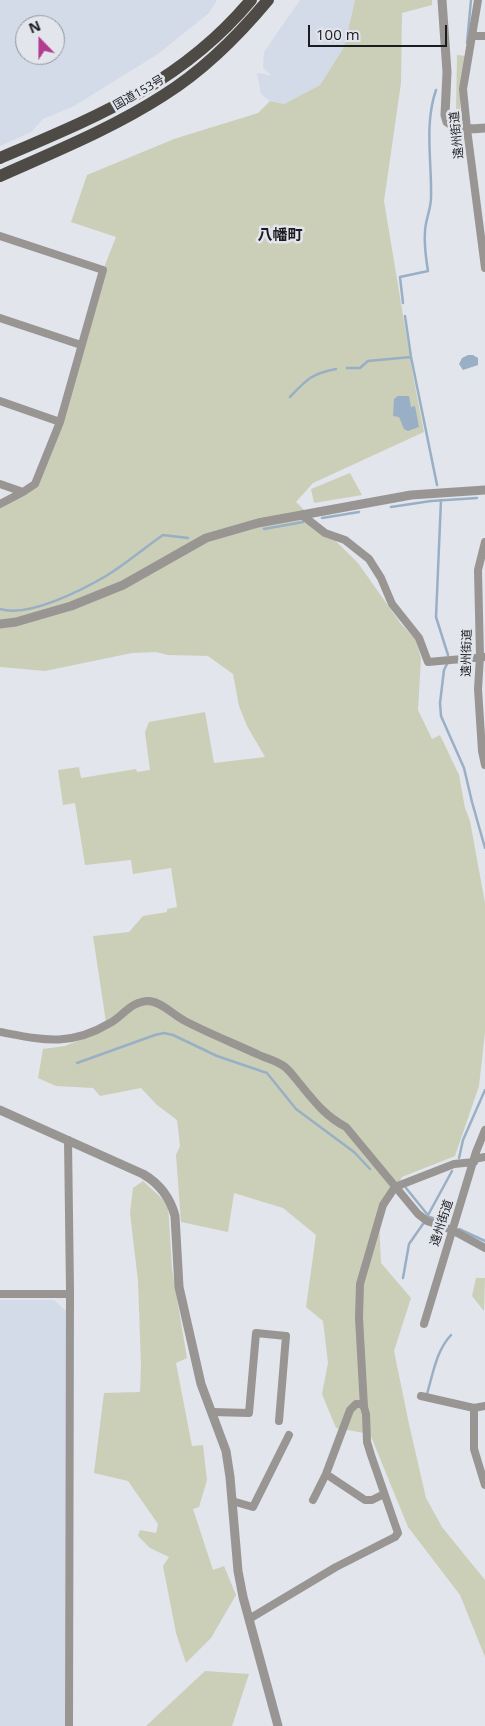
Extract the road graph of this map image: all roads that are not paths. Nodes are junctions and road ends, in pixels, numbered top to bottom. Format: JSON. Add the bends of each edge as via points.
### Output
{"nodes":[{"id":1,"x":250,"y":0,"type":"edge"},
{"id":2,"x":268,"y":0,"type":"edge"},
{"id":3,"x":442,"y":0,"type":"edge"},
{"id":4,"x":478,"y":0,"type":"edge"},
{"id":5,"x":473,"y":36,"type":"junction"},
{"id":6,"x":485,"y":36,"type":"edge"},
{"id":7,"x":485,"y":128,"type":"edge"},
{"id":8,"x":467,"y":130,"type":"junction"},
{"id":9,"x":0,"y":158,"type":"edge"},
{"id":10,"x":0,"y":176,"type":"edge"},
{"id":11,"x":0,"y":236,"type":"edge"},
{"id":12,"x":485,"y":268,"type":"edge"},
{"id":13,"x":0,"y":318,"type":"edge"},
{"id":14,"x":81,"y":345,"type":"junction"},
{"id":15,"x":0,"y":401,"type":"edge"},
{"id":16,"x":60,"y":422,"type":"junction"},
{"id":17,"x":0,"y":484,"type":"edge"},
{"id":18,"x":485,"y":490,"type":"edge"},
{"id":19,"x":24,"y":492,"type":"junction"},
{"id":20,"x":0,"y":504,"type":"edge"},
{"id":21,"x":302,"y":515,"type":"junction"},
{"id":22,"x":485,"y":542,"type":"edge"},
{"id":23,"x":0,"y":624,"type":"edge"},
{"id":24,"x":483,"y":657,"type":"edge"},
{"id":25,"x":485,"y":764,"type":"edge"},
{"id":26,"x":0,"y":1032,"type":"edge"},
{"id":27,"x":0,"y":1110,"type":"edge"},
{"id":28,"x":485,"y":1130,"type":"edge"},
{"id":29,"x":68,"y":1140,"type":"junction"},
{"id":30,"x":485,"y":1157,"type":"edge"},
{"id":31,"x":474,"y":1161,"type":"junction"},
{"id":32,"x":395,"y":1187,"type":"junction"},
{"id":33,"x":452,"y":1230,"type":"junction"},
{"id":34,"x":485,"y":1248,"type":"edge"},
{"id":35,"x":0,"y":1294,"type":"edge"},
{"id":36,"x":70,"y":1294,"type":"junction"},
{"id":37,"x":424,"y":1324,"type":"dead end"},
{"id":38,"x":421,"y":1396,"type":"dead end"},
{"id":39,"x":485,"y":1406,"type":"edge"},
{"id":40,"x":364,"y":1407,"type":"junction"},
{"id":41,"x":474,"y":1408,"type":"junction"},
{"id":42,"x":212,"y":1412,"type":"junction"},
{"id":43,"x":279,"y":1421,"type":"dead end"},
{"id":44,"x":289,"y":1435,"type":"dead end"},
{"id":45,"x":326,"y":1474,"type":"junction"},
{"id":46,"x":485,"y":1485,"type":"edge"},
{"id":47,"x":384,"y":1494,"type":"junction"},
{"id":48,"x":232,"y":1500,"type":"junction"},
{"id":49,"x":312,"y":1500,"type":"dead end"},
{"id":50,"x":249,"y":1619,"type":"junction"},
{"id":51,"x":69,"y":1726,"type":"edge"},
{"id":52,"x":278,"y":1726,"type":"edge"}],
"edges":[{"from":1,"to":9,"type":"highway","name":"国道153号","via":[[223,31],[155,84],[110,110]]},
{"from":2,"to":10,"type":"highway","name":"国道153号","via":[[226,47],[165,95],[103,129]]},
{"from":3,"to":8,"type":"street","via":[[447,72],[445,116],[453,126]]},
{"from":4,"to":5,"type":"street","name":"遠州街道"},
{"from":5,"to":6,"type":"street"},
{"from":5,"to":8,"type":"street","name":"遠州街道","via":[[463,89]]},
{"from":7,"to":8,"type":"street"},
{"from":8,"to":12,"type":"street","name":"遠州街道"},
{"from":11,"to":14,"type":"street","via":[[103,270]]},
{"from":13,"to":14,"type":"street"},
{"from":14,"to":16,"type":"street"},
{"from":15,"to":16,"type":"street"},
{"from":16,"to":19,"type":"street","via":[[35,484]]},
{"from":17,"to":19,"type":"street"},
{"from":18,"to":21,"type":"street","via":[[411,495]]},
{"from":19,"to":20,"type":"street"},
{"from":21,"to":23,"type":"street","via":[[206,538],[123,585],[50,613]]},
{"from":21,"to":24,"type":"street","via":[[325,533],[346,540],[368,559],[381,578],[392,604],[418,638],[428,662]]},
{"from":22,"to":24,"type":"street","name":"遠州街道","via":[[478,570]]},
{"from":24,"to":25,"type":"street","name":"遠州街道","via":[[478,689]]},
{"from":26,"to":32,"type":"street","via":[[47,1040],[69,1040],[112,1023],[134,1004],[148,1001],[159,1004],[201,1030],[286,1067],[331,1119],[346,1127]]},
{"from":27,"to":29,"type":"street"},
{"from":28,"to":31,"type":"street","name":"遠州街道"},
{"from":29,"to":36,"type":"street"},
{"from":29,"to":42,"type":"street","via":[[143,1174],[158,1184],[173,1206],[179,1287],[201,1384]]},
{"from":30,"to":31,"type":"street"},
{"from":31,"to":32,"type":"street","via":[[454,1164]]},
{"from":31,"to":33,"type":"street","name":"遠州街道"},
{"from":32,"to":33,"type":"street","via":[[427,1221]]},
{"from":32,"to":40,"type":"street","via":[[383,1205],[360,1284]]},
{"from":33,"to":34,"type":"street"},
{"from":33,"to":37,"type":"street","name":"遠州街道"},
{"from":35,"to":36,"type":"street"},
{"from":36,"to":51,"type":"street"},
{"from":38,"to":41,"type":"street"},
{"from":39,"to":41,"type":"street"},
{"from":40,"to":45,"type":"street","via":[[356,1404],[350,1410]]},
{"from":40,"to":47,"type":"street","via":[[367,1442]]},
{"from":41,"to":46,"type":"street","via":[[474,1449]]},
{"from":42,"to":43,"type":"street","via":[[249,1414],[256,1333],[286,1336]]},
{"from":42,"to":48,"type":"street","via":[[228,1458]]},
{"from":44,"to":48,"type":"street","via":[[253,1507]]},
{"from":45,"to":47,"type":"street","via":[[365,1500]]},
{"from":45,"to":49,"type":"street"},
{"from":47,"to":50,"type":"street","via":[[398,1533],[395,1537]]},
{"from":48,"to":50,"type":"street","via":[[238,1571]]},
{"from":50,"to":52,"type":"street"}]}
